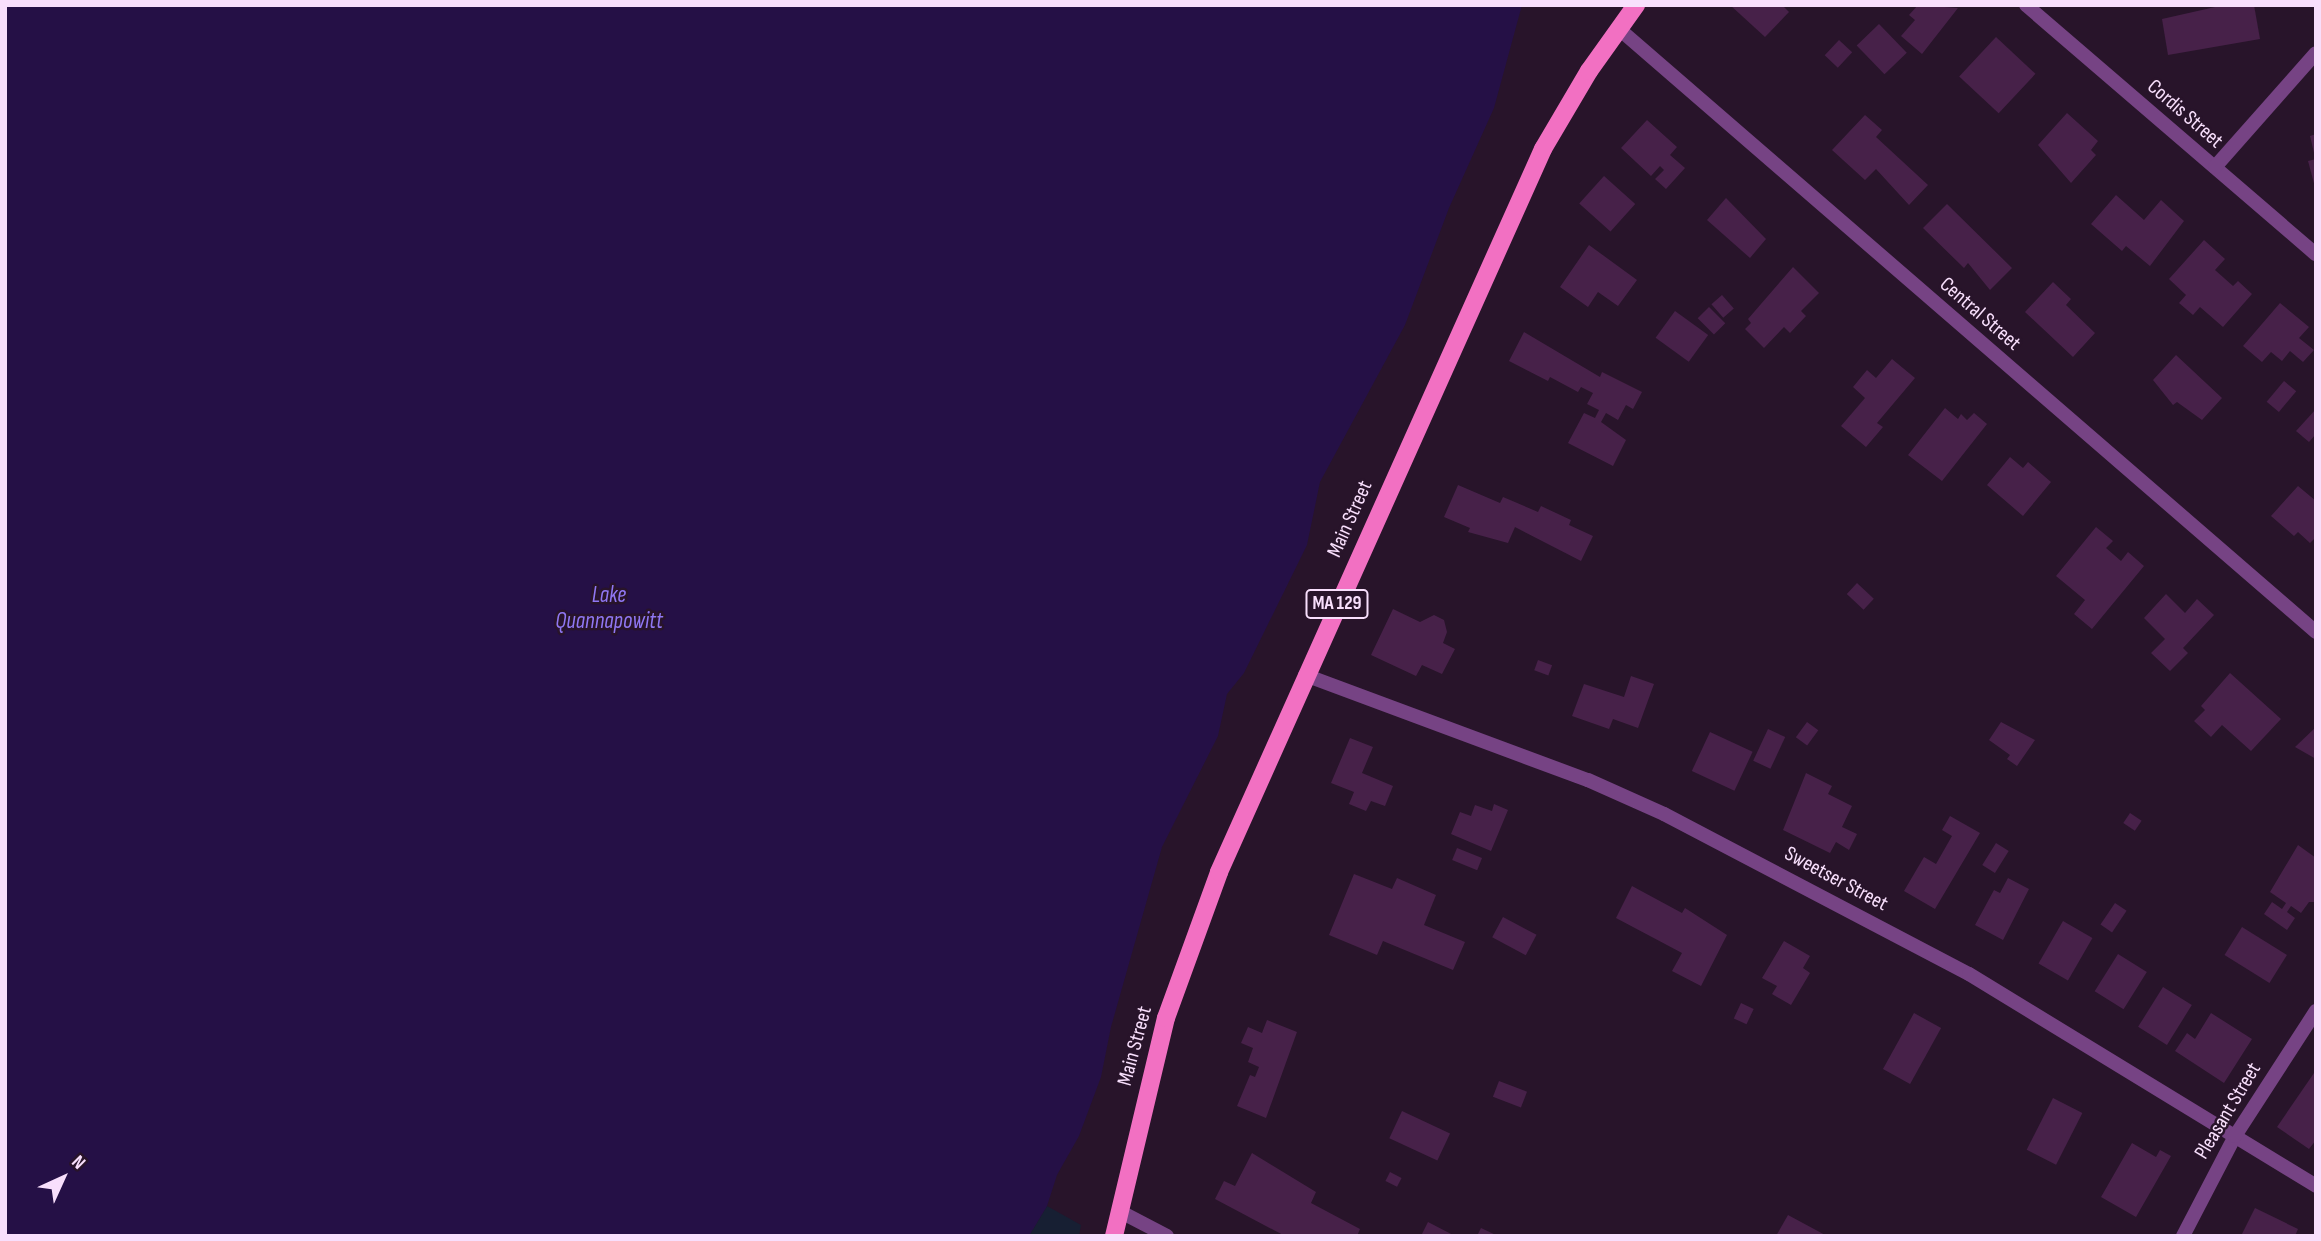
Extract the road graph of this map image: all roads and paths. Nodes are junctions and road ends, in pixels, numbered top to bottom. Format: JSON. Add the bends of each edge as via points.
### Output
{"nodes":[{"id":1,"x":1636,"y":5,"type":"edge"},
{"id":2,"x":2026,"y":5,"type":"edge"},
{"id":3,"x":1618,"y":28,"type":"junction"},
{"id":4,"x":2316,"y":54,"type":"edge"},
{"id":5,"x":2215,"y":167,"type":"junction"},
{"id":6,"x":2316,"y":254,"type":"edge"},
{"id":7,"x":2316,"y":632,"type":"edge"},
{"id":8,"x":1305,"y":675,"type":"junction"},
{"id":9,"x":2316,"y":1012,"type":"edge"},
{"id":10,"x":2235,"y":1136,"type":"junction"},
{"id":11,"x":2316,"y":1186,"type":"edge"},
{"id":12,"x":1119,"y":1212,"type":"junction"},
{"id":13,"x":1114,"y":1236,"type":"edge"},
{"id":14,"x":1167,"y":1236,"type":"edge"},
{"id":15,"x":2183,"y":1236,"type":"edge"}],
"edges":[{"from":1,"to":3,"type":"main road","name":"Main Street","number":"MA 129"},
{"from":2,"to":5,"type":"street","name":"Cordis Street"},
{"from":3,"to":7,"type":"street","name":"Central Street"},
{"from":3,"to":8,"type":"main road","name":"Main Street","number":"MA 129","via":[[1537,160]]},
{"from":4,"to":5,"type":"street"},
{"from":5,"to":6,"type":"street","name":"Cordis Street"},
{"from":8,"to":10,"type":"street","name":"Sweetser Street","via":[[1588,780],[1664,814],[1969,974]]},
{"from":8,"to":12,"type":"main road","name":"Main Street","number":"MA 129","via":[[1189,948],[1149,1079]]},
{"from":9,"to":10,"type":"street","name":"Pleasant Street"},
{"from":10,"to":11,"type":"street","name":"Sweetser Street"},
{"from":10,"to":15,"type":"street","name":"Pleasant Street"},
{"from":12,"to":13,"type":"main road","name":"Main Street","number":"MA 129"},
{"from":12,"to":14,"type":"street"}]}
